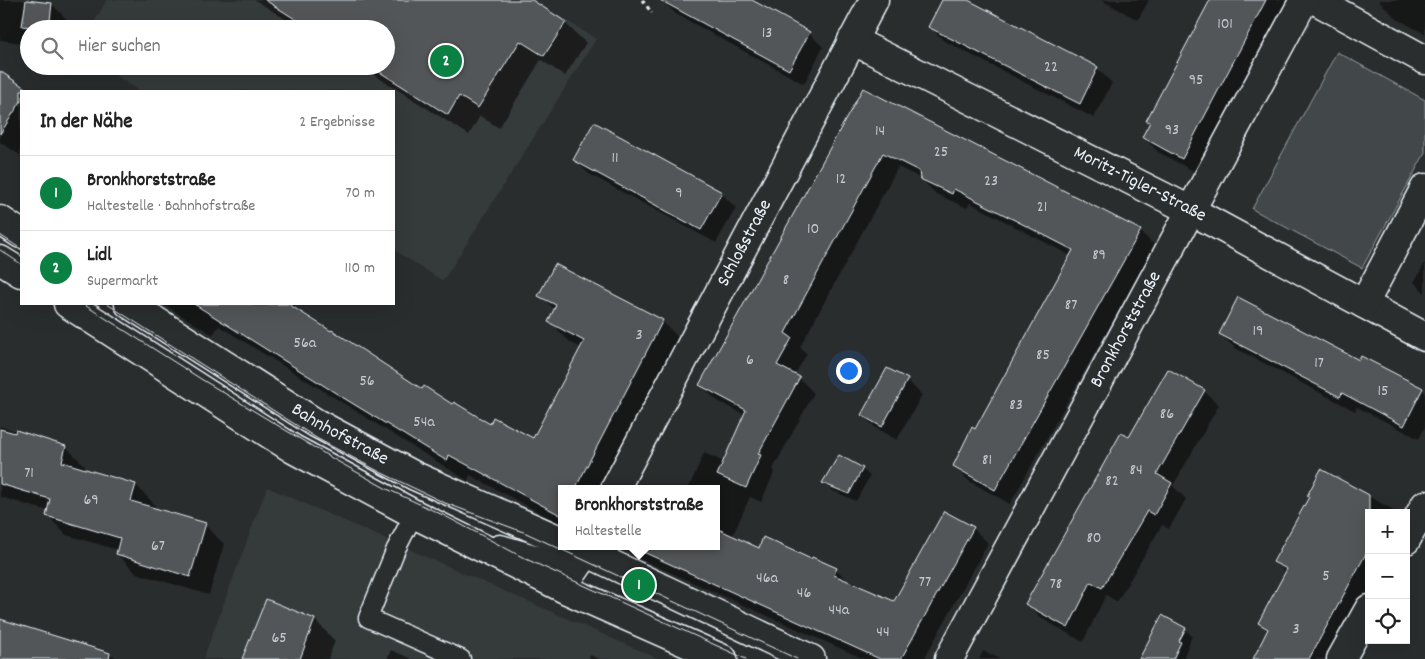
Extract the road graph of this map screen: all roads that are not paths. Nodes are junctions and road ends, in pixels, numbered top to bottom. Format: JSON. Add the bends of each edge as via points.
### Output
{"nodes":[{"id":1,"x":874,"y":0,"type":"edge"},
{"id":2,"x":1304,"y":0,"type":"edge"},
{"id":3,"x":1315,"y":0,"type":"edge"},
{"id":4,"x":852,"y":40,"type":"junction"},
{"id":5,"x":1425,"y":60,"type":"edge"},
{"id":6,"x":1425,"y":188,"type":"edge"},
{"id":7,"x":1190,"y":210,"type":"junction"},
{"id":8,"x":0,"y":220,"type":"edge"},
{"id":9,"x":20,"y":233,"type":"edge"},
{"id":10,"x":0,"y":260,"type":"edge"},
{"id":11,"x":20,"y":272,"type":"edge"},
{"id":12,"x":1364,"y":304,"type":"junction"},
{"id":13,"x":70,"y":305,"type":"edge"},
{"id":14,"x":131,"y":305,"type":"edge"},
{"id":15,"x":1425,"y":337,"type":"edge"},
{"id":16,"x":617,"y":485,"type":"edge"},
{"id":17,"x":1425,"y":505,"type":"edge"},
{"id":18,"x":414,"y":514,"type":"junction"},
{"id":19,"x":1410,"y":533,"type":"edge"},
{"id":20,"x":558,"y":539,"type":"edge"},
{"id":21,"x":471,"y":542,"type":"junction"},
{"id":22,"x":580,"y":554,"type":"edge"},
{"id":23,"x":1365,"y":615,"type":"edge"},
{"id":24,"x":461,"y":659,"type":"edge"},
{"id":25,"x":723,"y":659,"type":"edge"},
{"id":26,"x":811,"y":659,"type":"edge"},
{"id":27,"x":949,"y":659,"type":"edge"},
{"id":28,"x":1341,"y":659,"type":"edge"}],
"edges":[{"from":1,"to":4,"type":"street","name":"Schloßstraße"},
{"from":2,"to":7,"type":"street","name":"Bronkhorststraße"},
{"from":3,"to":5,"type":"street"},
{"from":4,"to":7,"type":"street","name":"Moritz-Tigler-Straße"},
{"from":4,"to":16,"type":"street","name":"Schloßstraße"},
{"from":6,"to":12,"type":"street"},
{"from":7,"to":12,"type":"street","name":"Moritz-Tigler-Straße"},
{"from":7,"to":27,"type":"street","name":"Bronkhorststraße"},
{"from":8,"to":9,"type":"street"},
{"from":10,"to":11,"type":"street"},
{"from":12,"to":15,"type":"street","name":"Moritz-Tigler-Straße"},
{"from":13,"to":18,"type":"street","name":"Bahnhofstraße","via":[[293,450]]},
{"from":14,"to":20,"type":"street","name":"Bahnhofstraße","via":[[316,423],[415,476]]},
{"from":17,"to":19,"type":"street"},
{"from":18,"to":21,"type":"street","name":"Bahnhofstraße"},
{"from":18,"to":24,"type":"lane","via":[[368,618]]},
{"from":21,"to":22,"type":"street","name":"Bahnhofstraße","via":[[514,552]]},
{"from":21,"to":25,"type":"street","name":"Bahnhofstraße","via":[[567,590]]},
{"from":22,"to":26,"type":"street","name":"Bahnhofstraße"},
{"from":23,"to":28,"type":"street"}]}
